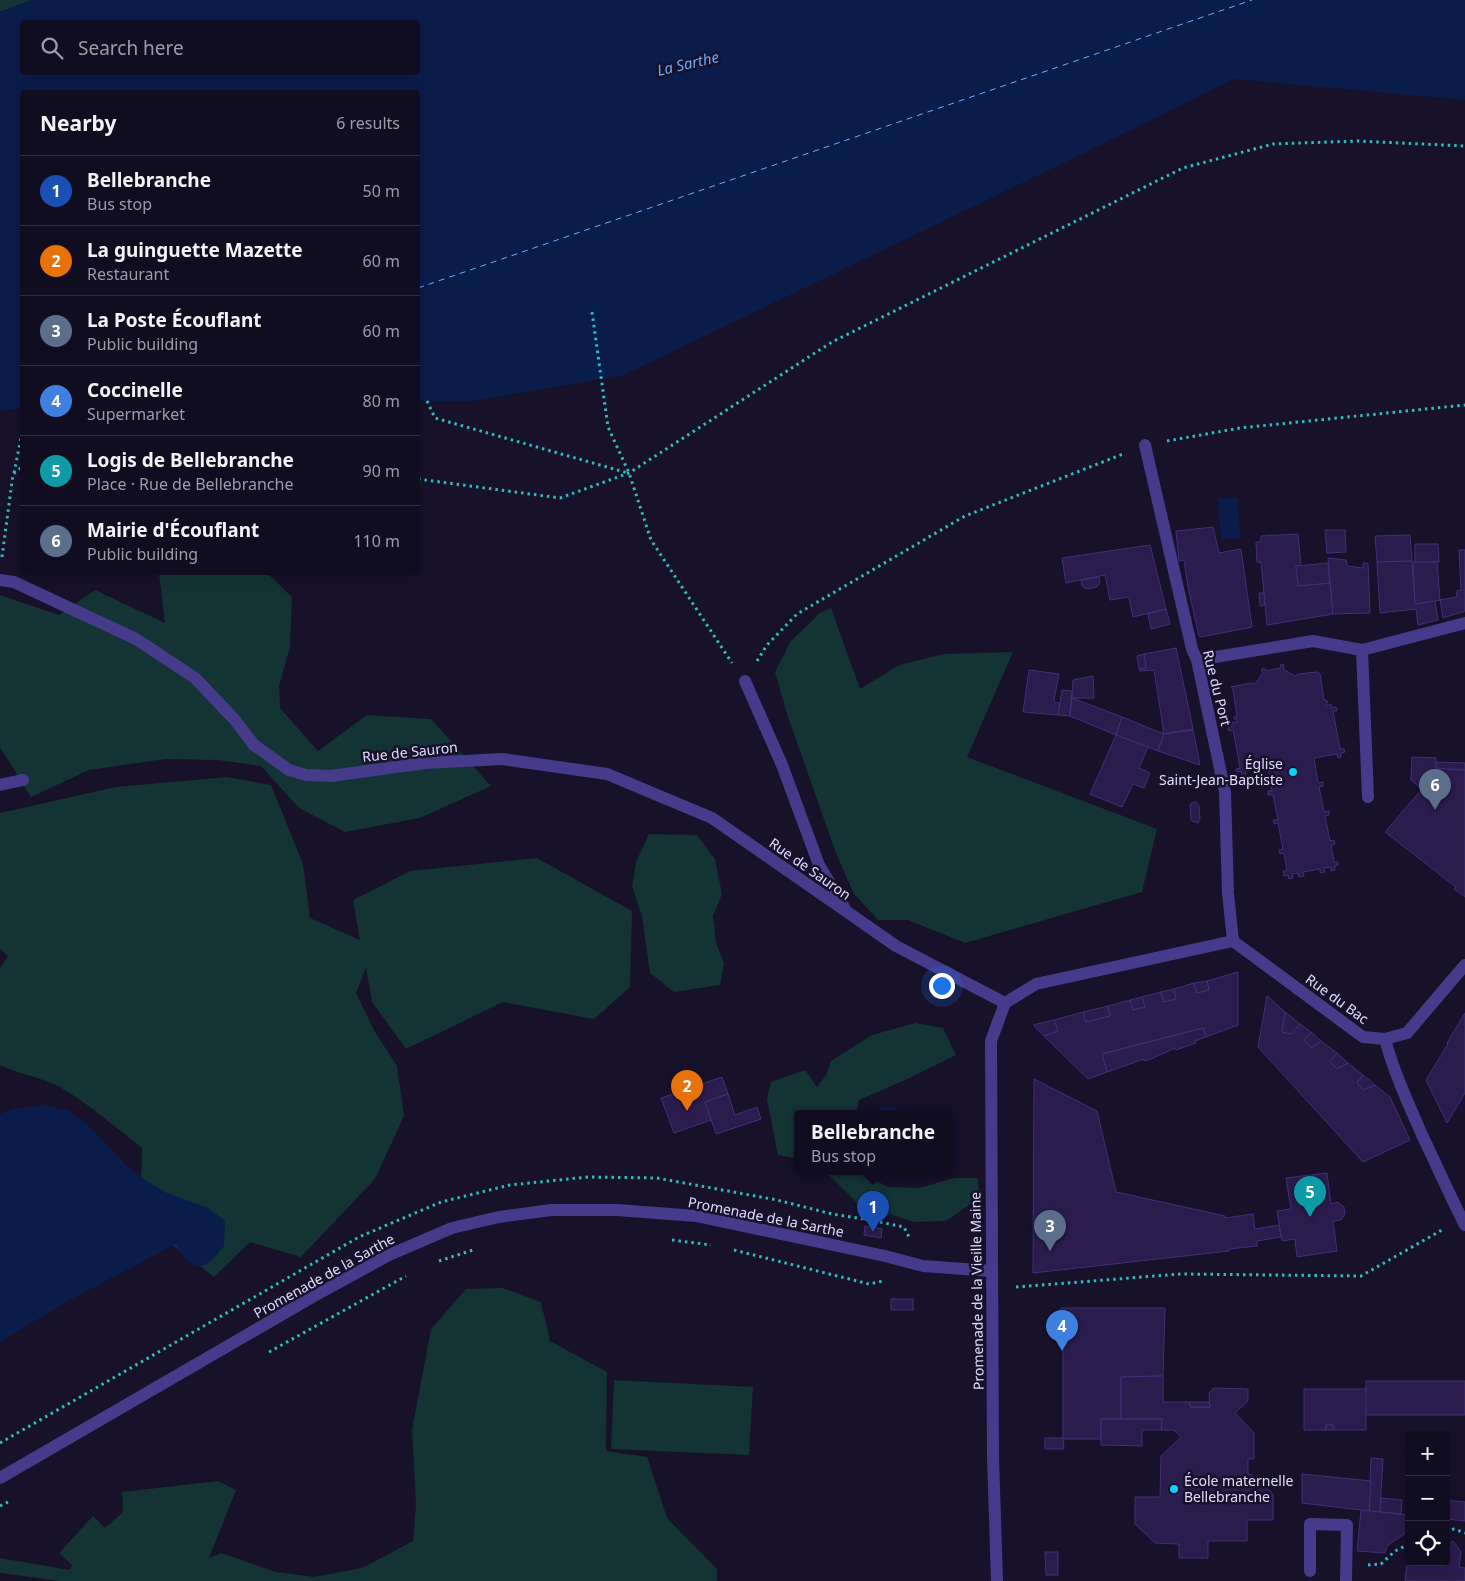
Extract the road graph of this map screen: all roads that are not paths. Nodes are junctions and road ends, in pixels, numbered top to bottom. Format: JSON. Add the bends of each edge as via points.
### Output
{"nodes":[{"id":1,"x":1145,"y":445,"type":"road end"},
{"id":2,"x":0,"y":580,"type":"edge"},
{"id":3,"x":1465,"y":623,"type":"edge"},
{"id":4,"x":1362,"y":650,"type":"junction"},
{"id":5,"x":1197,"y":660,"type":"junction"},
{"id":6,"x":745,"y":682,"type":"road end"},
{"id":7,"x":23,"y":780,"type":"dead end"},
{"id":8,"x":0,"y":785,"type":"edge"},
{"id":9,"x":1368,"y":797,"type":"dead end"},
{"id":10,"x":848,"y":914,"type":"junction"},
{"id":11,"x":1233,"y":941,"type":"junction"},
{"id":12,"x":1465,"y":964,"type":"edge"},
{"id":13,"x":1005,"y":1003,"type":"junction"},
{"id":14,"x":1385,"y":1039,"type":"junction"},
{"id":15,"x":1463,"y":1222,"type":"edge"},
{"id":16,"x":991,"y":1271,"type":"junction"},
{"id":17,"x":0,"y":1478,"type":"edge"},
{"id":18,"x":1310,"y":1571,"type":"dead end"},
{"id":19,"x":997,"y":1581,"type":"edge"},
{"id":20,"x":1346,"y":1581,"type":"edge"}],
"edges":[{"from":1,"to":5,"type":"street","name":"Rue du Port"},
{"from":2,"to":10,"type":"street","name":"Rue de Sauron","via":[[14,582],[136,639],[188,673],[235,720],[254,746],[289,770],[306,775],[331,776],[425,763],[502,759],[607,774],[712,818]]},
{"from":3,"to":4,"type":"street"},
{"from":4,"to":5,"type":"street","via":[[1314,641]]},
{"from":4,"to":9,"type":"street"},
{"from":5,"to":11,"type":"street","name":"Rue du Port","via":[[1225,792]]},
{"from":6,"to":10,"type":"street","via":[[782,765],[819,865]]},
{"from":7,"to":8,"type":"street"},
{"from":10,"to":13,"type":"street","name":"Rue de Sauron","via":[[896,946]]},
{"from":11,"to":13,"type":"street","via":[[1036,984]]},
{"from":11,"to":14,"type":"street","name":"Rue du Bac","via":[[1363,1037]]},
{"from":12,"to":14,"type":"street","name":"Rue du Bac","via":[[1407,1033]]},
{"from":13,"to":16,"type":"street","name":"Promenade de la Vieille Maine","via":[[991,1041]]},
{"from":14,"to":15,"type":"street","via":[[1404,1094]]},
{"from":16,"to":17,"type":"street","name":"Promenade de la Sarthe","via":[[923,1266],[696,1216],[617,1210],[551,1210],[499,1217],[452,1228],[389,1255]]},
{"from":16,"to":19,"type":"street","name":"Promenade de la Vieille Maine"},
{"from":18,"to":20,"type":"street","via":[[1310,1524],[1347,1525]]}]}
